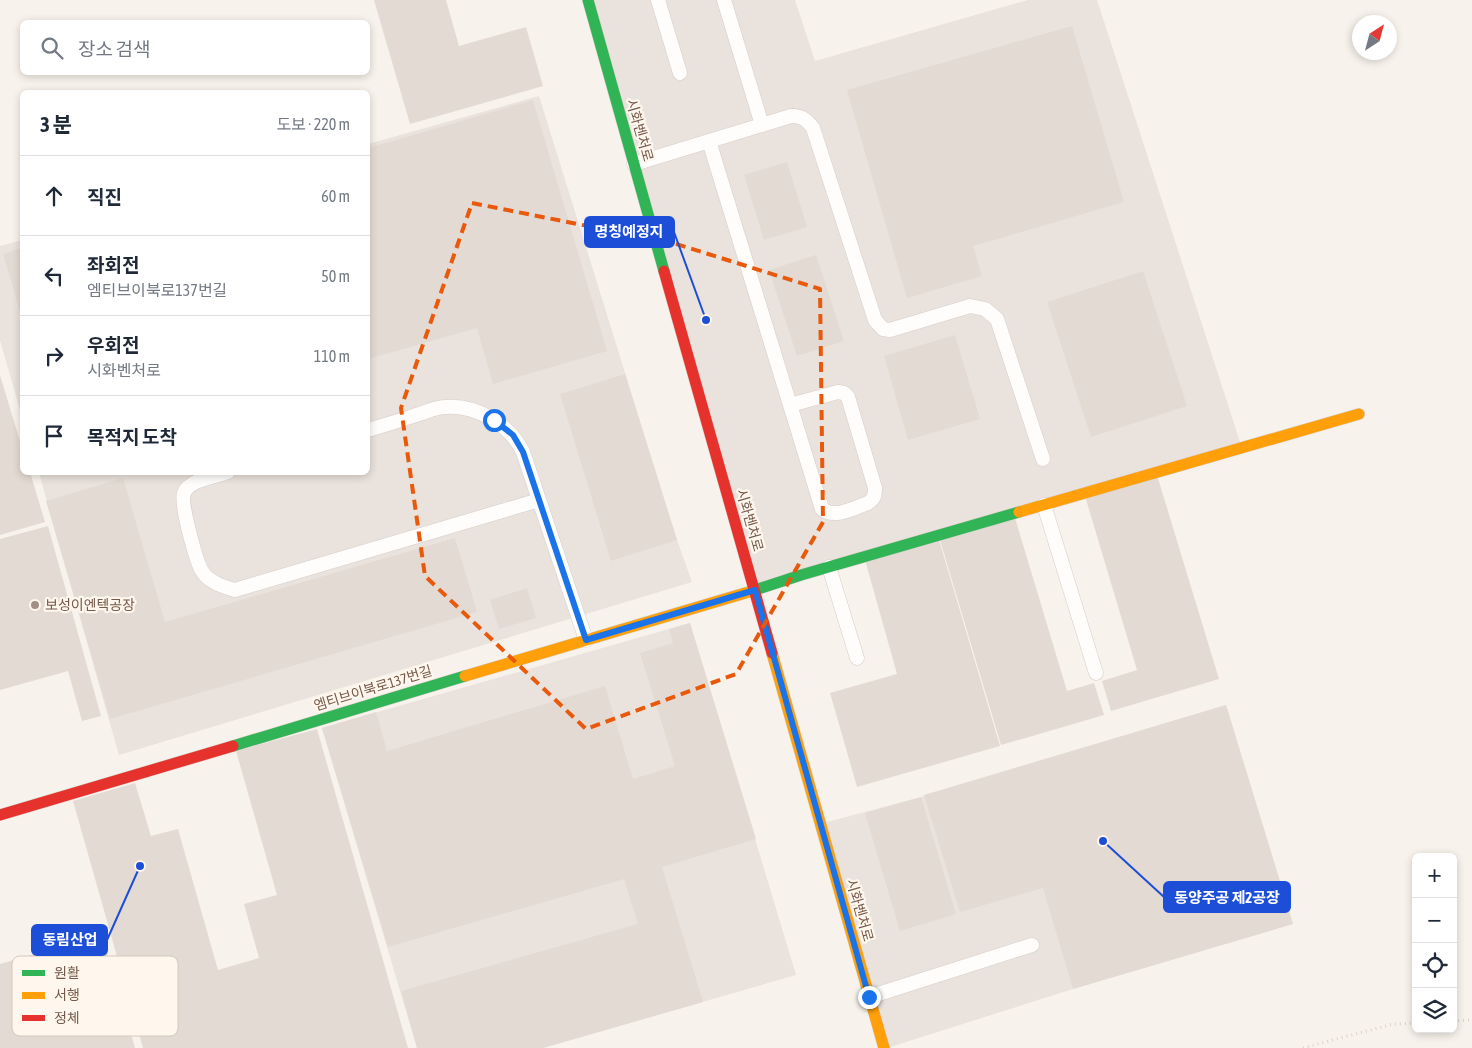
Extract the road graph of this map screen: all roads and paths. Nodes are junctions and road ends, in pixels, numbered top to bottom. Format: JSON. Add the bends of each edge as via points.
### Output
{"nodes":[{"id":1,"x":588,"y":0,"type":"edge"},
{"id":2,"x":658,"y":0,"type":"edge"},
{"id":3,"x":724,"y":0,"type":"edge"},
{"id":4,"x":680,"y":73,"type":"dead end"},
{"id":5,"x":762,"y":125,"type":"junction"},
{"id":6,"x":709,"y":141,"type":"junction"},
{"id":7,"x":634,"y":164,"type":"junction"},
{"id":8,"x":790,"y":406,"type":"junction"},
{"id":9,"x":1359,"y":414,"type":"dead end"},
{"id":10,"x":370,"y":429,"type":"edge"},
{"id":11,"x":1043,"y":459,"type":"dead end"},
{"id":12,"x":219,"y":475,"type":"edge"},
{"id":13,"x":540,"y":500,"type":"junction"},
{"id":14,"x":1044,"y":505,"type":"junction"},
{"id":15,"x":829,"y":567,"type":"junction"},
{"id":16,"x":755,"y":590,"type":"junction"},
{"id":17,"x":586,"y":640,"type":"junction"},
{"id":18,"x":857,"y":658,"type":"dead end"},
{"id":19,"x":1096,"y":673,"type":"dead end"},
{"id":20,"x":0,"y":815,"type":"edge"},
{"id":21,"x":1032,"y":945,"type":"dead end"},
{"id":22,"x":869,"y":997,"type":"junction"},
{"id":23,"x":1472,"y":1020,"type":"edge"},
{"id":24,"x":1457,"y":1021,"type":"edge"},
{"id":25,"x":1412,"y":1023,"type":"edge"},
{"id":26,"x":884,"y":1048,"type":"edge"},
{"id":27,"x":1303,"y":1048,"type":"edge"}],
"edges":[{"from":1,"to":7,"type":"street","name":"시화벤처로"},
{"from":2,"to":4,"type":"lane"},
{"from":3,"to":5,"type":"lane"},
{"from":5,"to":6,"type":"lane"},
{"from":5,"to":11,"type":"lane","via":[[797,116],[813,128],[874,320],[883,329],[890,330],[970,306],[985,309],[997,319]]},
{"from":6,"to":7,"type":"lane"},
{"from":6,"to":8,"type":"lane"},
{"from":7,"to":16,"type":"street","name":"시화벤처로"},
{"from":8,"to":8,"type":"lane","via":[[822,509],[833,514],[872,500],[875,488],[848,397],[838,392]]},
{"from":9,"to":14,"type":"street","name":"엠티브이북로137번길"},
{"from":10,"to":13,"type":"lane","via":[[444,407],[461,407],[481,414],[504,427],[519,444]]},
{"from":12,"to":13,"type":"lane","via":[[194,483],[184,493],[182,501],[202,572],[224,588],[235,590]]},
{"from":13,"to":17,"type":"lane"},
{"from":14,"to":15,"type":"street","name":"엠티브이북로137번길"},
{"from":14,"to":19,"type":"lane"},
{"from":15,"to":16,"type":"street","name":"엠티브이북로137번길"},
{"from":15,"to":18,"type":"lane"},
{"from":16,"to":17,"type":"street","name":"엠티브이북로137번길"},
{"from":16,"to":22,"type":"street","name":"시화벤처로"},
{"from":17,"to":20,"type":"street","name":"엠티브이북로137번길"},
{"from":21,"to":22,"type":"lane"},
{"from":22,"to":26,"type":"street","name":"시화벤처로"},
{"from":23,"to":24,"type":"path"},
{"from":25,"to":27,"type":"path","via":[[1393,1024]]}]}
